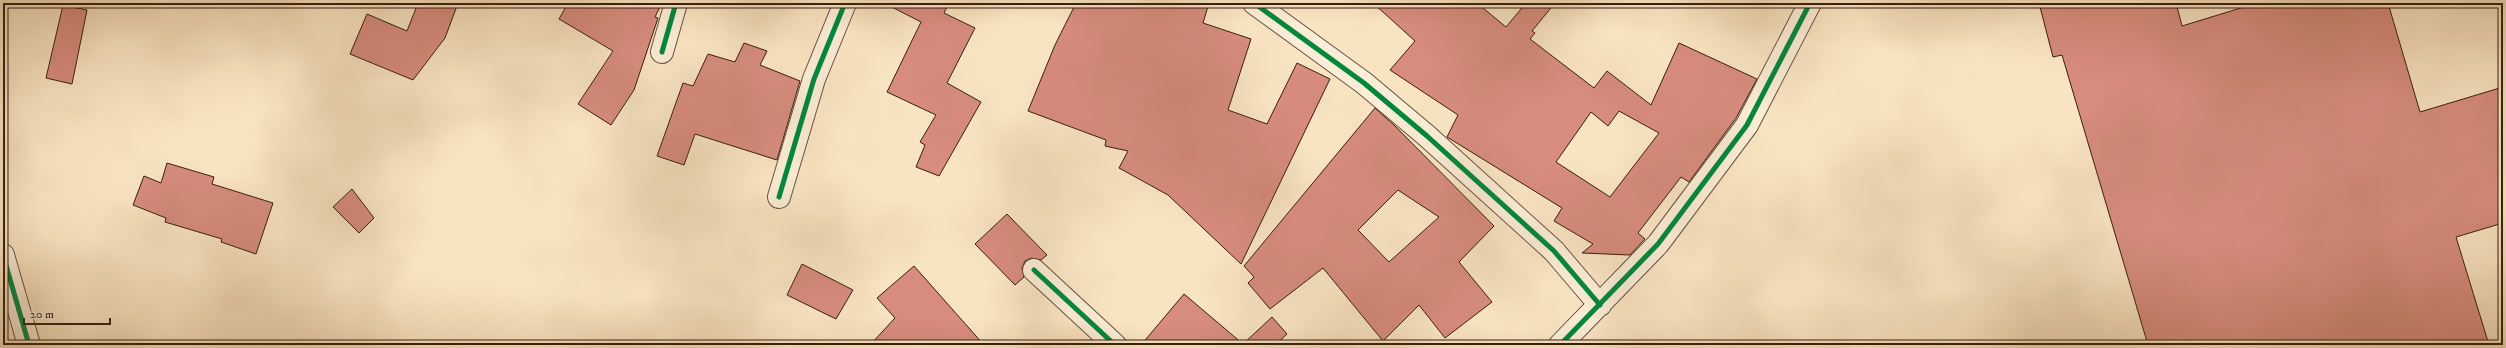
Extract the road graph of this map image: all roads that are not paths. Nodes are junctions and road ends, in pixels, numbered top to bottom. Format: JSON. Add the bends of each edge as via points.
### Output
{"nodes":[{"id":1,"x":676,"y":3,"type":"edge"},
{"id":2,"x":845,"y":3,"type":"edge"},
{"id":3,"x":1254,"y":3,"type":"edge"},
{"id":4,"x":1810,"y":3,"type":"edge"},
{"id":5,"x":662,"y":52,"type":"dead end"},
{"id":6,"x":779,"y":197,"type":"dead end"},
{"id":7,"x":3,"y":255,"type":"edge"},
{"id":8,"x":1034,"y":270,"type":"dead end"},
{"id":9,"x":1600,"y":305,"type":"junction"},
{"id":10,"x":30,"y":345,"type":"edge"},
{"id":11,"x":1115,"y":345,"type":"edge"},
{"id":12,"x":1560,"y":345,"type":"edge"}],
"edges":[{"from":1,"to":5,"type":"street"},
{"from":2,"to":6,"type":"street","via":[[814,79]]},
{"from":3,"to":9,"type":"street","via":[[1364,83],[1427,136],[1554,251]]},
{"from":4,"to":9,"type":"street","via":[[1747,125],[1658,244]]},
{"from":7,"to":10,"type":"street"},
{"from":8,"to":11,"type":"street"},
{"from":9,"to":12,"type":"street"}]}
